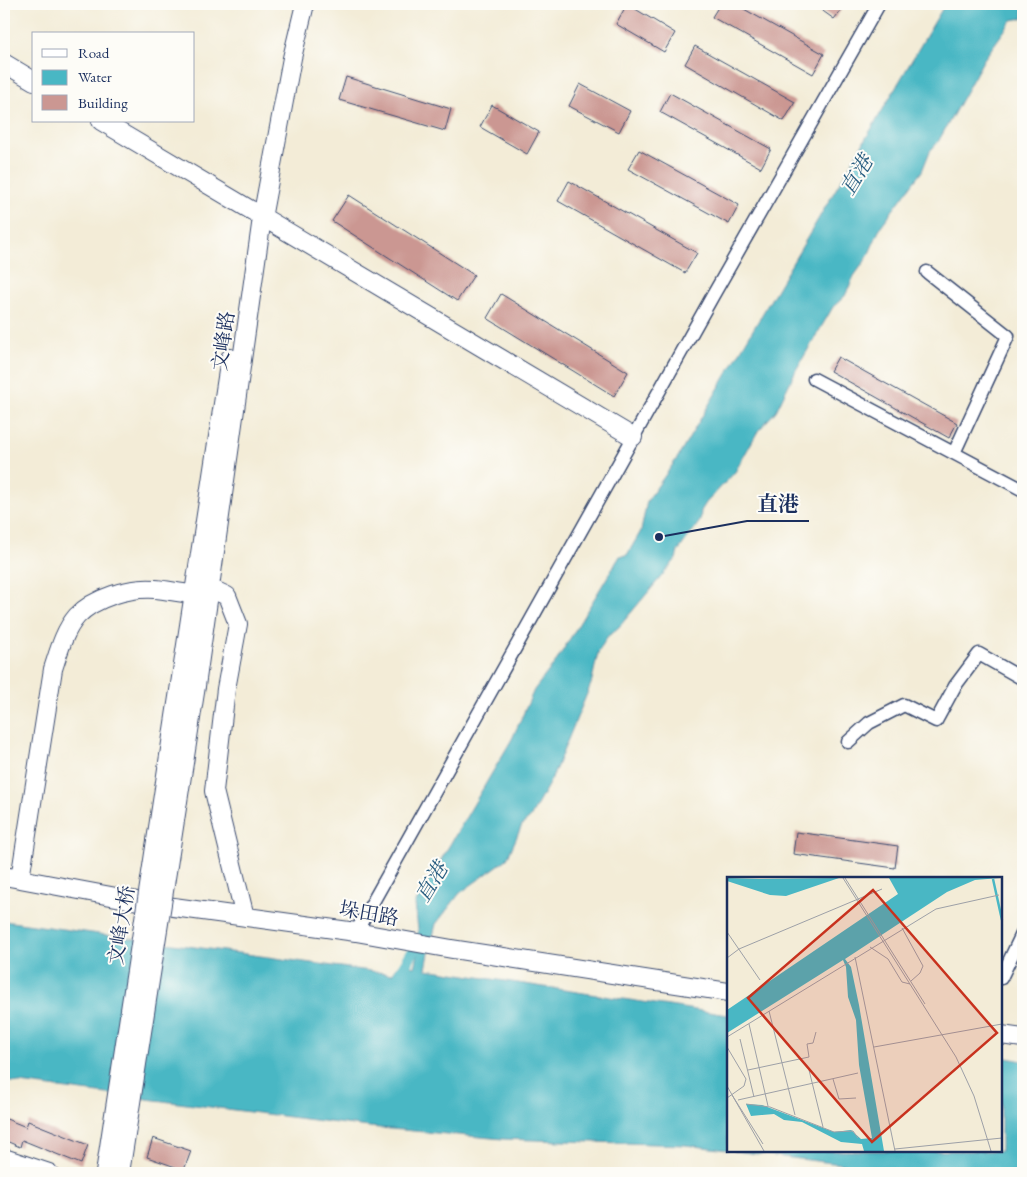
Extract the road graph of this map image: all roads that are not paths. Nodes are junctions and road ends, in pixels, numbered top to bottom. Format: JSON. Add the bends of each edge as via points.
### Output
{"nodes":[{"id":1,"x":296,"y":4,"type":"edge"},
{"id":2,"x":305,"y":4,"type":"edge"},
{"id":3,"x":879,"y":4,"type":"edge"},
{"id":4,"x":4,"y":63,"type":"edge"},
{"id":5,"x":32,"y":80,"type":"edge"},
{"id":6,"x":103,"y":122,"type":"edge"},
{"id":7,"x":257,"y":215,"type":"junction"},
{"id":8,"x":927,"y":272,"type":"dead end"},
{"id":9,"x":814,"y":379,"type":"dead end"},
{"id":10,"x":633,"y":437,"type":"junction"},
{"id":11,"x":954,"y":453,"type":"junction"},
{"id":12,"x":1023,"y":490,"type":"edge"},
{"id":13,"x":210,"y":588,"type":"junction"},
{"id":14,"x":193,"y":594,"type":"junction"},
{"id":15,"x":1023,"y":679,"type":"edge"},
{"id":16,"x":188,"y":685,"type":"junction"},
{"id":17,"x":848,"y":742,"type":"dead end"},
{"id":18,"x":12,"y":877,"type":"edge"},
{"id":19,"x":245,"y":916,"type":"junction"},
{"id":20,"x":356,"y":932,"type":"junction"},
{"id":21,"x":1023,"y":932,"type":"edge"},
{"id":22,"x":1002,"y":976,"type":"edge"},
{"id":23,"x":727,"y":992,"type":"edge"},
{"id":24,"x":1002,"y":1035,"type":"edge"},
{"id":25,"x":1023,"y":1038,"type":"edge"},
{"id":26,"x":4,"y":1158,"type":"edge"},
{"id":27,"x":50,"y":1173,"type":"edge"},
{"id":28,"x":105,"y":1173,"type":"edge"},
{"id":29,"x":120,"y":1173,"type":"edge"}],
"edges":[{"from":1,"to":7,"type":"street","name":"文峰路","via":[[262,161]]},
{"from":2,"to":7,"type":"street","name":"文峰路"},
{"from":3,"to":10,"type":"street"},
{"from":4,"to":5,"type":"street"},
{"from":6,"to":7,"type":"street"},
{"from":7,"to":10,"type":"street"},
{"from":7,"to":13,"type":"street","name":"文峰路"},
{"from":7,"to":14,"type":"street","name":"文峰路"},
{"from":8,"to":11,"type":"street","via":[[1008,336]]},
{"from":9,"to":11,"type":"street"},
{"from":10,"to":20,"type":"street"},
{"from":11,"to":12,"type":"street"},
{"from":13,"to":16,"type":"street","name":"文峰路"},
{"from":13,"to":19,"type":"street","via":[[227,596],[238,624],[226,689],[214,791]]},
{"from":14,"to":16,"type":"street","name":"文峰路"},
{"from":14,"to":18,"type":"street","via":[[152,589],[119,593],[92,603],[76,617],[62,639],[53,669]]},
{"from":15,"to":17,"type":"street","via":[[979,654],[955,686],[936,721],[904,705],[869,723]]},
{"from":16,"to":28,"type":"street","name":"文峰大桥","bridge":true},
{"from":16,"to":29,"type":"street","name":"文峰大桥","bridge":true},
{"from":18,"to":19,"type":"street","name":"垛田路","via":[[159,905]]},
{"from":19,"to":20,"type":"street","name":"垛田路"},
{"from":20,"to":23,"type":"street","name":"垛田路"},
{"from":21,"to":22,"type":"street"},
{"from":24,"to":25,"type":"street"},
{"from":26,"to":27,"type":"street"}]}
